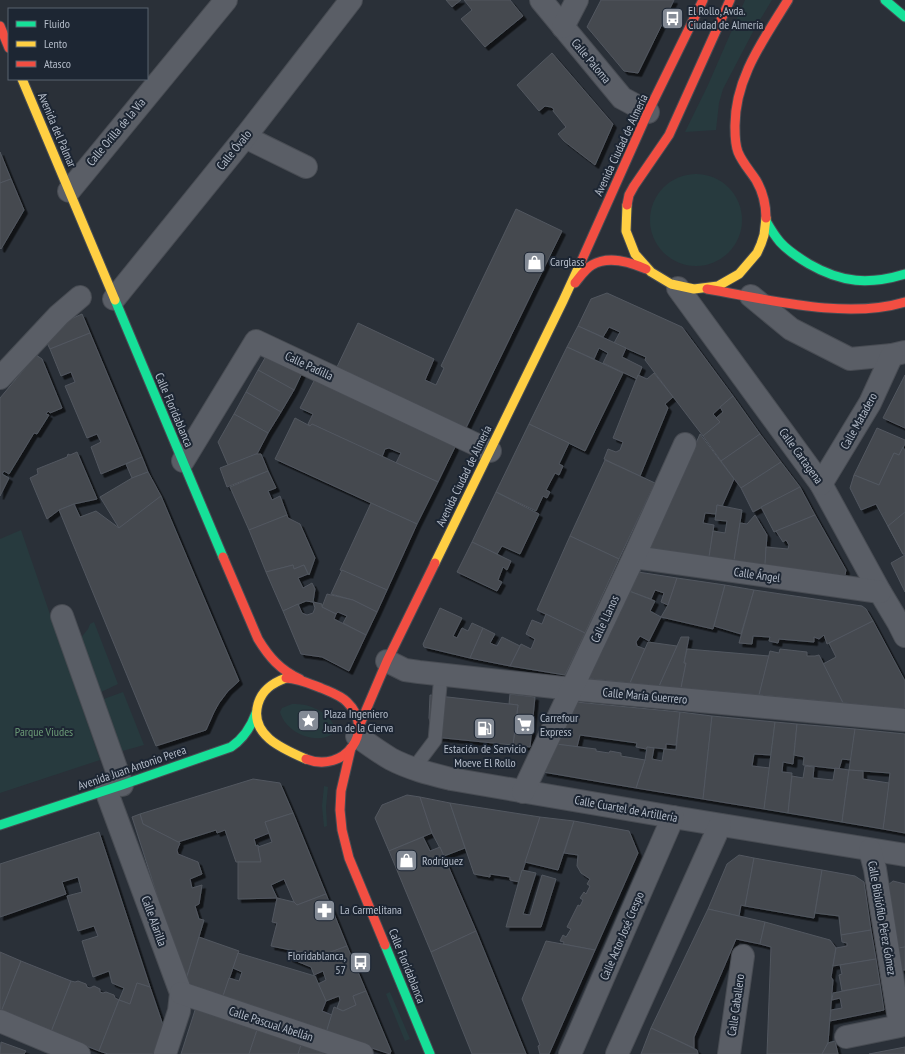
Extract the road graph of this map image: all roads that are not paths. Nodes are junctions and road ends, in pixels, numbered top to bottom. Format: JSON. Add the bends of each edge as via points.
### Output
{"nodes":[{"id":1,"x":226,"y":0,"type":"edge"},
{"id":2,"x":351,"y":0,"type":"edge"},
{"id":3,"x":541,"y":0,"type":"edge"},
{"id":4,"x":577,"y":0,"type":"edge"},
{"id":5,"x":703,"y":0,"type":"edge"},
{"id":6,"x":730,"y":0,"type":"edge"},
{"id":7,"x":788,"y":0,"type":"edge"},
{"id":8,"x":885,"y":0,"type":"edge"},
{"id":9,"x":905,"y":17,"type":"edge"},
{"id":10,"x":0,"y":26,"type":"edge"},
{"id":11,"x":563,"y":27,"type":"junction"},
{"id":12,"x":8,"y":46,"type":"edge"},
{"id":13,"x":22,"y":80,"type":"edge"},
{"id":14,"x":648,"y":112,"type":"junction"},
{"id":15,"x":245,"y":137,"type":"junction"},
{"id":16,"x":306,"y":167,"type":"dead end"},
{"id":17,"x":69,"y":191,"type":"junction"},
{"id":18,"x":766,"y":221,"type":"junction"},
{"id":19,"x":646,"y":269,"type":"junction"},
{"id":20,"x":905,"y":274,"type":"edge"},
{"id":21,"x":678,"y":288,"type":"junction"},
{"id":22,"x":707,"y":289,"type":"junction"},
{"id":23,"x":751,"y":296,"type":"junction"},
{"id":24,"x":80,"y":297,"type":"dead end"},
{"id":25,"x":114,"y":299,"type":"junction"},
{"id":26,"x":563,"y":301,"type":"junction"},
{"id":27,"x":905,"y":302,"type":"edge"},
{"id":28,"x":898,"y":354,"type":"edge"},
{"id":29,"x":0,"y":378,"type":"edge"},
{"id":30,"x":685,"y":444,"type":"dead end"},
{"id":31,"x":490,"y":451,"type":"junction"},
{"id":32,"x":183,"y":461,"type":"junction"},
{"id":33,"x":821,"y":484,"type":"junction"},
{"id":34,"x":634,"y":557,"type":"junction"},
{"id":35,"x":880,"y":592,"type":"junction"},
{"id":36,"x":62,"y":616,"type":"dead end"},
{"id":37,"x":903,"y":626,"type":"edge"},
{"id":38,"x":258,"y":638,"type":"junction"},
{"id":39,"x":262,"y":659,"type":"dead end"},
{"id":40,"x":387,"y":661,"type":"junction"},
{"id":41,"x":441,"y":675,"type":"junction"},
{"id":42,"x":264,"y":678,"type":"dead end"},
{"id":43,"x":300,"y":679,"type":"junction"},
{"id":44,"x":367,"y":689,"type":"dead end"},
{"id":45,"x":572,"y":689,"type":"junction"},
{"id":46,"x":261,"y":696,"type":"junction"},
{"id":47,"x":357,"y":696,"type":"dead end"},
{"id":48,"x":344,"y":699,"type":"junction"},
{"id":49,"x":256,"y":712,"type":"junction"},
{"id":50,"x":905,"y":720,"type":"edge"},
{"id":51,"x":356,"y":738,"type":"junction"},
{"id":52,"x":414,"y":768,"type":"junction"},
{"id":53,"x":114,"y":788,"type":"junction"},
{"id":54,"x":522,"y":792,"type":"junction"},
{"id":55,"x":673,"y":817,"type":"junction"},
{"id":56,"x":0,"y":825,"type":"edge"},
{"id":57,"x":720,"y":825,"type":"junction"},
{"id":58,"x":870,"y":850,"type":"junction"},
{"id":59,"x":905,"y":856,"type":"edge"},
{"id":60,"x":743,"y":956,"type":"dead end"},
{"id":61,"x":181,"y":993,"type":"junction"},
{"id":62,"x":0,"y":1022,"type":"edge"},
{"id":63,"x":846,"y":1038,"type":"dead end"},
{"id":64,"x":79,"y":1054,"type":"edge"},
{"id":65,"x":165,"y":1054,"type":"edge"},
{"id":66,"x":362,"y":1054,"type":"edge"},
{"id":67,"x":430,"y":1054,"type":"edge"},
{"id":68,"x":570,"y":1054,"type":"edge"},
{"id":69,"x":618,"y":1054,"type":"edge"},
{"id":70,"x":729,"y":1054,"type":"edge"}],
"edges":[{"from":1,"to":17,"type":"street","name":"Calle Orilla de la Vía"},
{"from":2,"to":15,"type":"street","name":"Calle Óvalo"},
{"from":3,"to":11,"type":"street","name":"Calle Paloma"},
{"from":4,"to":11,"type":"street"},
{"from":5,"to":14,"type":"main road","name":"Avenida Ciudad de Almería"},
{"from":6,"to":19,"type":"main road","via":[[669,134],[636,181],[627,202],[626,231],[636,258]]},
{"from":7,"to":18,"type":"main road","name":"Avenida Ciudad de Almería","via":[[747,69],[736,106],[737,150],[762,194],[766,207]]},
{"from":8,"to":9,"type":"main road"},
{"from":10,"to":12,"type":"main road"},
{"from":11,"to":14,"type":"street","name":"Calle Paloma","via":[[622,98]]},
{"from":13,"to":17,"type":"main road","name":"Avenida del Palmar"},
{"from":14,"to":26,"type":"main road","name":"Avenida Ciudad de Almería"},
{"from":15,"to":16,"type":"street"},
{"from":15,"to":25,"type":"street","name":"Calle Óvalo"},
{"from":17,"to":25,"type":"main road","name":"Calle Floridablanca"},
{"from":18,"to":20,"type":"main road","via":[[782,244],[802,260],[835,277],[856,281]]},
{"from":18,"to":22,"type":"main road","name":"Avenida Ciudad de Almería","via":[[762,242],[749,266],[723,284]]},
{"from":19,"to":21,"type":"main road","name":"Avenida Ciudad de Almería","via":[[666,284]]},
{"from":19,"to":26,"type":"main road","name":"Avenida Ciudad de Almería","via":[[623,261],[604,261],[593,265],[585,271]]},
{"from":21,"to":22,"type":"main road","name":"Avenida Ciudad de Almería"},
{"from":21,"to":33,"type":"street","name":"Calle Cartagena"},
{"from":22,"to":23,"type":"main road"},
{"from":23,"to":27,"type":"main road","via":[[853,309],[886,307]]},
{"from":23,"to":28,"type":"street","via":[[791,329],[850,359]]},
{"from":24,"to":29,"type":"street","via":[[59,315]]},
{"from":25,"to":32,"type":"main road","name":"Calle Floridablanca"},
{"from":26,"to":31,"type":"main road","name":"Avenida Ciudad de Almería"},
{"from":28,"to":33,"type":"street","name":"Calle Matadero"},
{"from":30,"to":34,"type":"street","name":"Calle Llanos"},
{"from":31,"to":32,"type":"street","name":"Calle Padilla","via":[[256,341]]},
{"from":31,"to":40,"type":"main road","name":"Avenida Ciudad de Almería"},
{"from":32,"to":38,"type":"main road","name":"Calle Floridablanca"},
{"from":33,"to":35,"type":"street","name":"Calle Cartagena"},
{"from":34,"to":35,"type":"street","name":"Calle Ángel"},
{"from":34,"to":45,"type":"street","name":"Calle Llanos"},
{"from":35,"to":37,"type":"street","name":"Calle Cartagena"},
{"from":36,"to":53,"type":"street","name":"Calle Alarilla"},
{"from":38,"to":39,"type":"main road","name":"Calle Floridablanca"},
{"from":38,"to":43,"type":"main road","name":"Calle Floridablanca","via":[[279,668]]},
{"from":40,"to":41,"type":"street","name":"Calle María Guerrero","via":[[405,670]]},
{"from":40,"to":44,"type":"main road","name":"Avenida Ciudad de Almería"},
{"from":40,"to":51,"type":"main road","name":"Avenida Ciudad de Almería"},
{"from":41,"to":45,"type":"street","name":"Calle María Guerrero"},
{"from":41,"to":52,"type":"lane","via":[[435,740]]},
{"from":42,"to":46,"type":"main road"},
{"from":43,"to":46,"type":"main road","via":[[279,680]]},
{"from":43,"to":48,"type":"main road"},
{"from":45,"to":50,"type":"street","name":"Calle María Guerrero"},
{"from":45,"to":54,"type":"street","name":"Calle Llanos"},
{"from":46,"to":49,"type":"main road"},
{"from":47,"to":48,"type":"main road"},
{"from":48,"to":51,"type":"main road","via":[[356,715]]},
{"from":49,"to":51,"type":"main road","via":[[258,726],[266,738],[310,761],[322,763],[342,758]]},
{"from":49,"to":53,"type":"main road","name":"Avenida Juan Antonio Perea","via":[[247,731],[234,745]]},
{"from":51,"to":52,"type":"street","name":"Calle Cuartel de Artillería","via":[[392,759]]},
{"from":51,"to":67,"type":"main road","name":"Calle Floridablanca","via":[[343,780],[340,802],[344,845]]},
{"from":52,"to":54,"type":"street","name":"Calle Cuartel de Artillería","via":[[451,779]]},
{"from":53,"to":56,"type":"main road","name":"Avenida Juan Antonio Perea"},
{"from":53,"to":61,"type":"street","name":"Calle Alarilla"},
{"from":54,"to":55,"type":"street","name":"Calle Cuartel de Artillería"},
{"from":55,"to":57,"type":"street","name":"Calle Cuartel de Artillería"},
{"from":55,"to":68,"type":"street","name":"Calle Actor José Crespo"},
{"from":57,"to":58,"type":"street","name":"Calle Cuartel de Artillería"},
{"from":57,"to":69,"type":"street"},
{"from":58,"to":59,"type":"street","name":"Calle Cuartel de Artillería"},
{"from":58,"to":63,"type":"street","name":"Calle Bibliófilo Pérez Gómez","via":[[900,1026]]},
{"from":60,"to":70,"type":"street","name":"Calle Caballero"},
{"from":61,"to":65,"type":"street","name":"Calle Alarilla","via":[[179,1011]]},
{"from":61,"to":66,"type":"street","name":"Calle Pascual Abellán"},
{"from":62,"to":64,"type":"street"}]}
